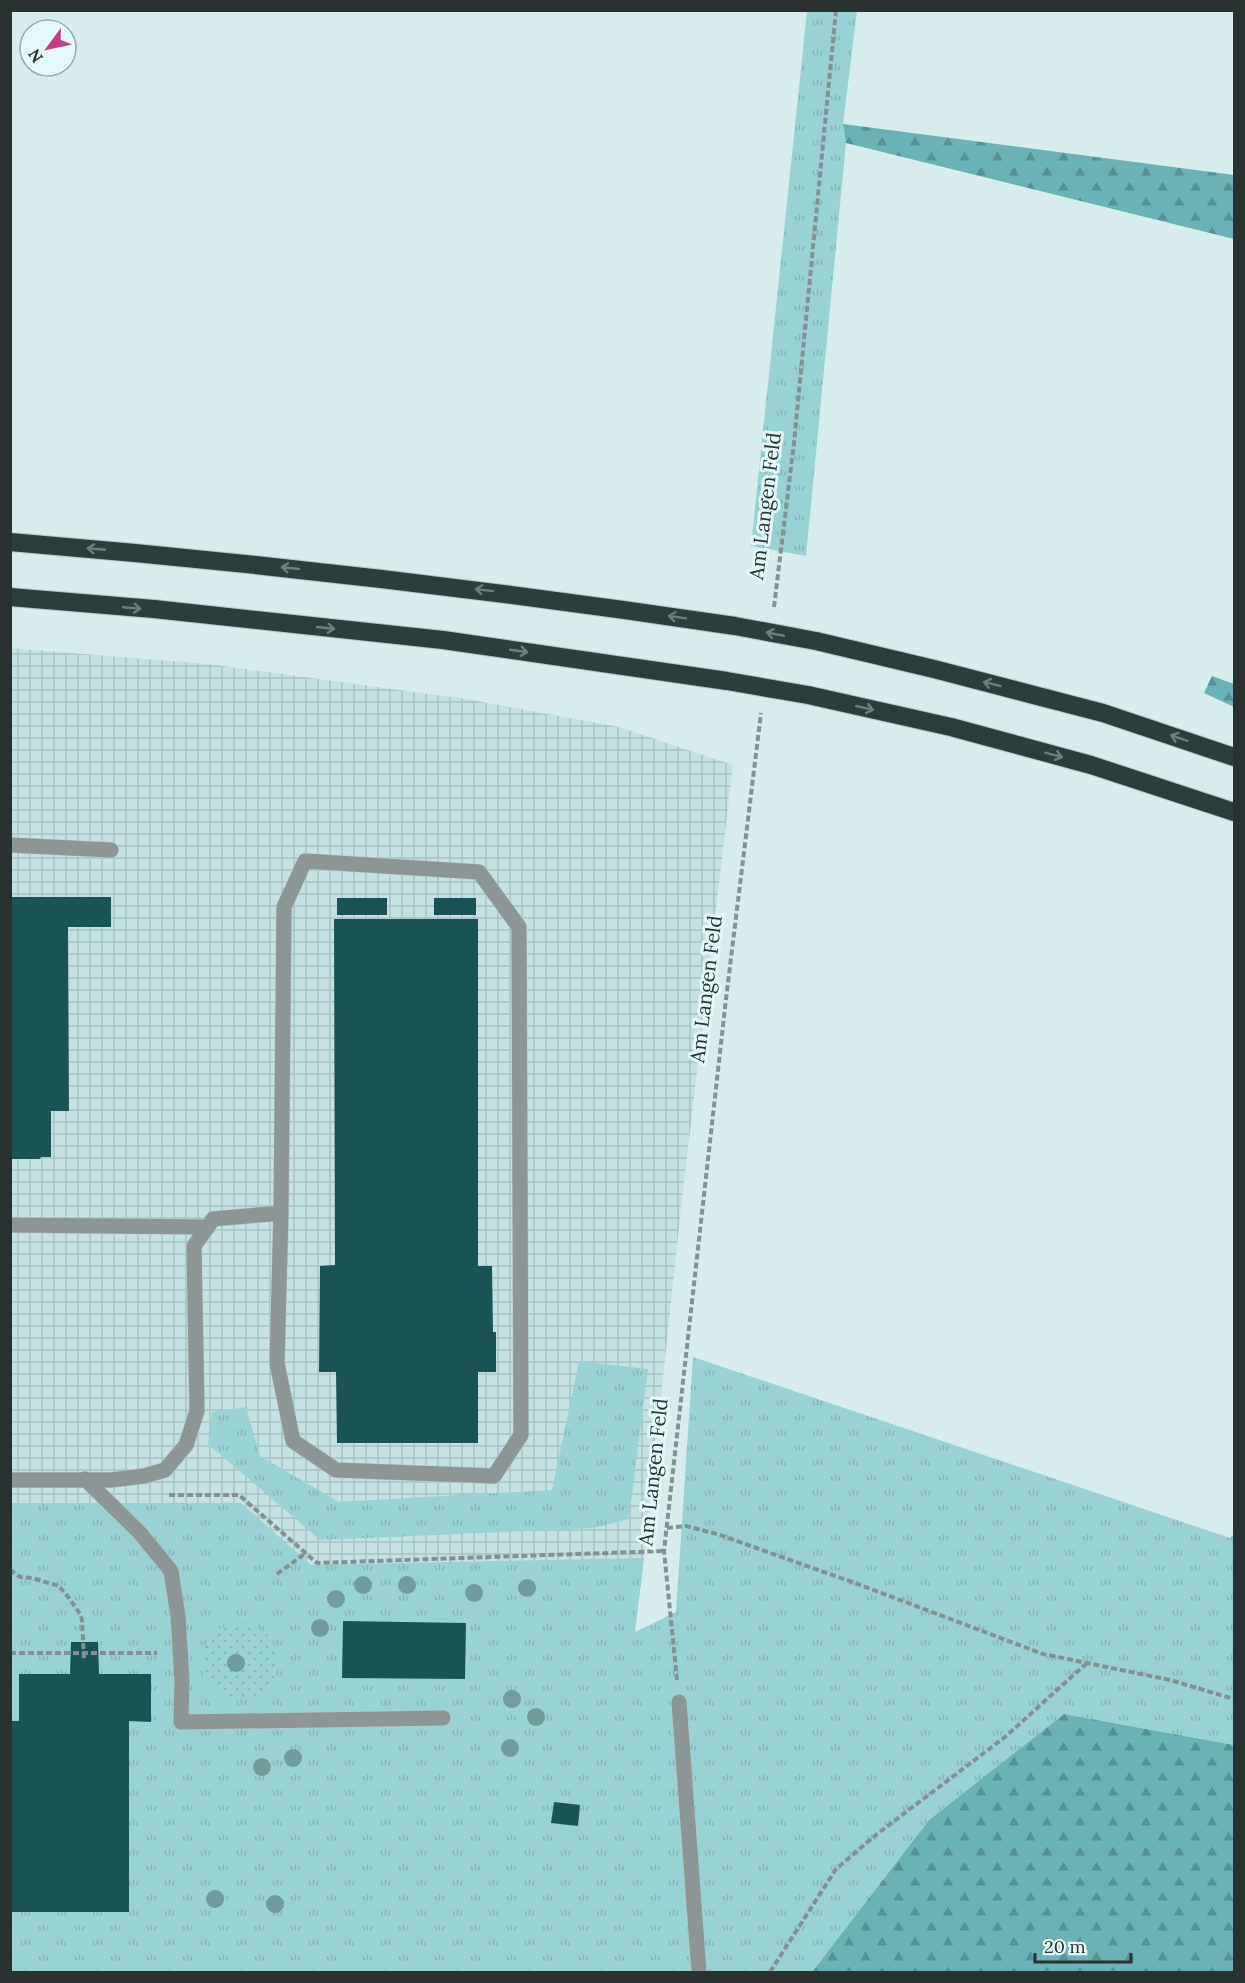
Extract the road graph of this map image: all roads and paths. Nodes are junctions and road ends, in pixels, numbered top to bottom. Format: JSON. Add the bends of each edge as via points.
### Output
{"nodes":[{"id":1,"x":836,"y":10,"type":"edge"},
{"id":2,"x":10,"y":542,"type":"edge"},
{"id":3,"x":10,"y":597,"type":"edge"},
{"id":4,"x":774,"y":609,"type":"dead end"},
{"id":5,"x":762,"y":703,"type":"dead end"},
{"id":6,"x":1234,"y":757,"type":"edge"},
{"id":7,"x":1234,"y":812,"type":"edge"},
{"id":8,"x":10,"y":845,"type":"edge"},
{"id":9,"x":111,"y":850,"type":"dead end"},
{"id":10,"x":281,"y":1213,"type":"junction"},
{"id":11,"x":10,"y":1225,"type":"edge"},
{"id":12,"x":208,"y":1227,"type":"junction"},
{"id":13,"x":84,"y":1479,"type":"junction"},
{"id":14,"x":10,"y":1480,"type":"edge"},
{"id":15,"x":168,"y":1495,"type":"dead end"},
{"id":16,"x":667,"y":1528,"type":"junction"},
{"id":17,"x":664,"y":1551,"type":"junction"},
{"id":18,"x":306,"y":1553,"type":"junction"},
{"id":19,"x":10,"y":1570,"type":"edge"},
{"id":20,"x":277,"y":1574,"type":"dead end"},
{"id":21,"x":10,"y":1653,"type":"edge"},
{"id":22,"x":83,"y":1653,"type":"junction"},
{"id":23,"x":179,"y":1653,"type":"junction"},
{"id":24,"x":84,"y":1660,"type":"dead end"},
{"id":25,"x":1088,"y":1662,"type":"junction"},
{"id":26,"x":1234,"y":1699,"type":"edge"},
{"id":27,"x":679,"y":1702,"type":"joint"},
{"id":28,"x":442,"y":1718,"type":"dead end"},
{"id":29,"x":699,"y":1972,"type":"edge"},
{"id":30,"x":770,"y":1972,"type":"edge"}],
"edges":[{"from":1,"to":4,"type":"path","name":"Am Langen Feld"},
{"from":6,"to":2,"type":"highway","one_way":true,"bridge":true,"via":[[1103,712],[816,641],[735,626],[373,577]]},
{"from":3,"to":7,"type":"highway","one_way":true,"bridge":true,"via":[[431,639],[808,695],[1069,759]]},
{"from":5,"to":16,"type":"path","name":"Am Langen Feld"},
{"from":8,"to":9,"type":"street"},
{"from":10,"to":10,"type":"street","via":[[277,1364],[293,1441],[336,1470],[494,1476],[521,1435],[519,927],[479,872],[305,861],[284,906]]},
{"from":10,"to":12,"type":"street","via":[[213,1219]]},
{"from":11,"to":12,"type":"street"},
{"from":12,"to":13,"type":"street","via":[[194,1246],[197,1411],[186,1445],[165,1470],[111,1480]]},
{"from":13,"to":14,"type":"street"},
{"from":13,"to":23,"type":"street","via":[[140,1533],[171,1571]]},
{"from":15,"to":18,"type":"path","via":[[239,1495]]},
{"from":16,"to":17,"type":"path","name":"Am Langen Feld"},
{"from":16,"to":25,"type":"path","via":[[686,1526],[717,1534],[1043,1654]]},
{"from":17,"to":18,"type":"path","via":[[317,1563]]},
{"from":17,"to":27,"type":"path","name":"Am Langen Feld"},
{"from":18,"to":20,"type":"path"},
{"from":19,"to":22,"type":"path","via":[[20,1577],[59,1586],[80,1614]]},
{"from":21,"to":22,"type":"path"},
{"from":22,"to":23,"type":"path"},
{"from":22,"to":24,"type":"path"},
{"from":23,"to":28,"type":"street","via":[[181,1722]]},
{"from":25,"to":26,"type":"path"},
{"from":25,"to":30,"type":"path","via":[[1005,1737],[836,1869]]},
{"from":27,"to":29,"type":"street"}]}
